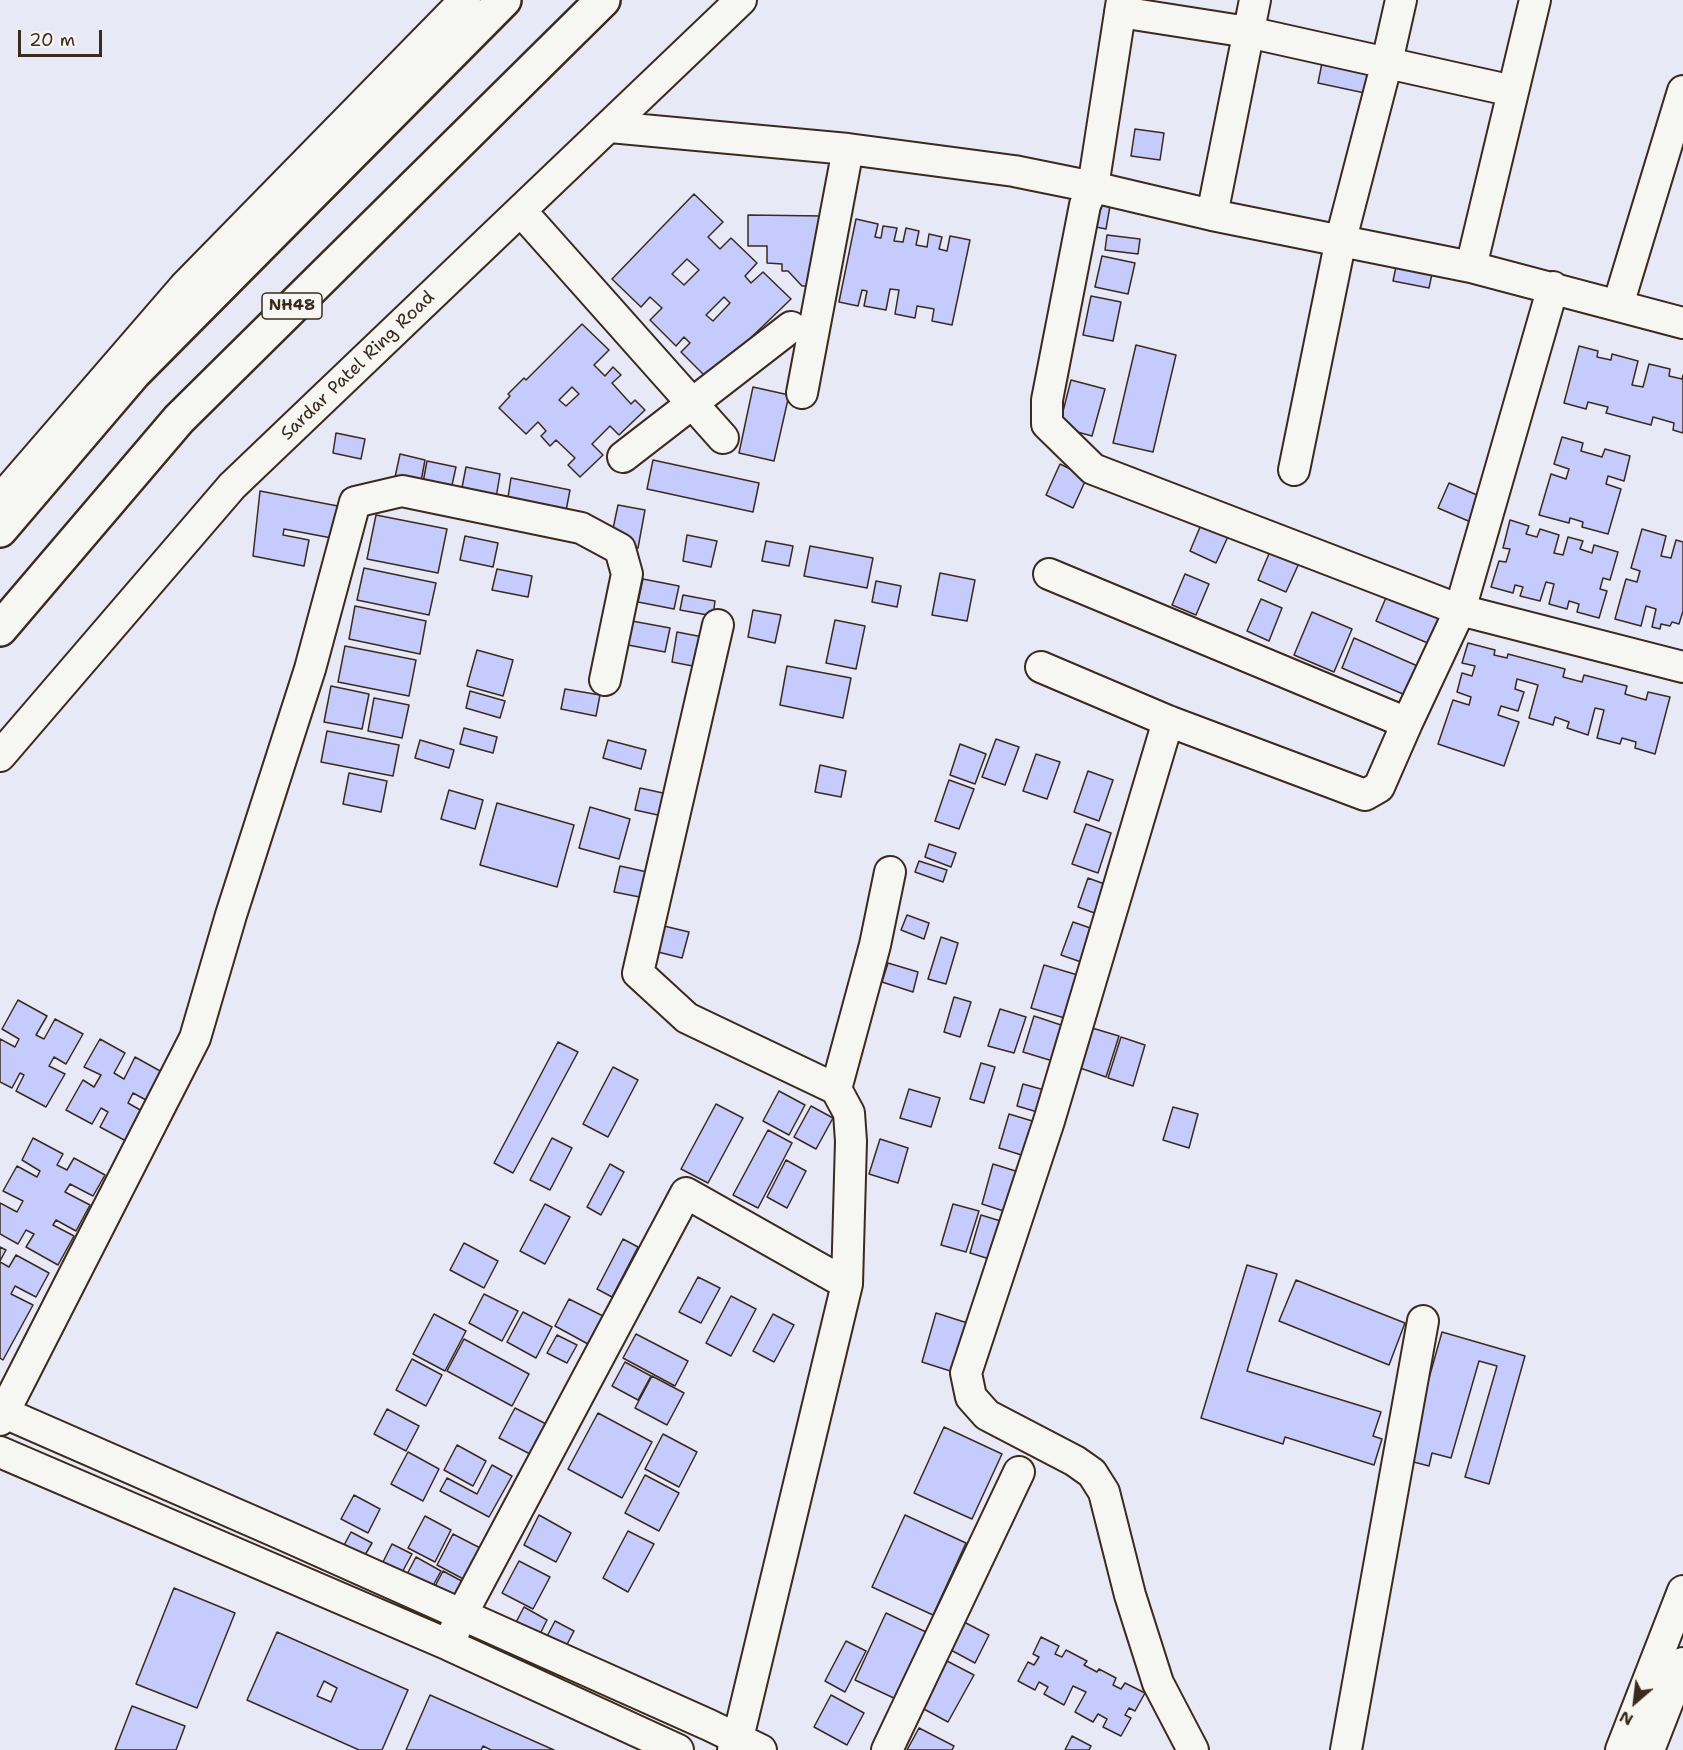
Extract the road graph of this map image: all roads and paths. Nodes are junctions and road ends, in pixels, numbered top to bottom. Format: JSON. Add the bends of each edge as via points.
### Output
{"nodes":[{"id":1,"x":465,"y":0,"type":"edge"},
{"id":2,"x":504,"y":0,"type":"edge"},
{"id":3,"x":603,"y":0,"type":"edge"},
{"id":4,"x":741,"y":0,"type":"edge"},
{"id":5,"x":1255,"y":0,"type":"edge"},
{"id":6,"x":1401,"y":0,"type":"edge"},
{"id":7,"x":1534,"y":0,"type":"edge"},
{"id":8,"x":1121,"y":6,"type":"edge"},
{"id":9,"x":1248,"y":32,"type":"junction"},
{"id":10,"x":1388,"y":62,"type":"junction"},
{"id":11,"x":1513,"y":91,"type":"junction"},
{"id":12,"x":1683,"y":91,"type":"edge"},
{"id":13,"x":1679,"y":123,"type":"edge"},
{"id":14,"x":610,"y":127,"type":"junction"},
{"id":15,"x":848,"y":150,"type":"junction"},
{"id":16,"x":1093,"y":187,"type":"junction"},
{"id":17,"x":521,"y":211,"type":"junction"},
{"id":18,"x":1212,"y":215,"type":"junction"},
{"id":19,"x":1341,"y":239,"type":"junction"},
{"id":20,"x":1471,"y":267,"type":"junction"},
{"id":21,"x":1553,"y":287,"type":"junction"},
{"id":22,"x":1618,"y":305,"type":"junction"},
{"id":23,"x":1683,"y":323,"type":"edge"},
{"id":24,"x":791,"y":327,"type":"dead end"},
{"id":25,"x":802,"y":393,"type":"dead end"},
{"id":26,"x":693,"y":403,"type":"junction"},
{"id":27,"x":723,"y":438,"type":"dead end"},
{"id":28,"x":623,"y":458,"type":"dead end"},
{"id":29,"x":1294,"y":470,"type":"dead end"},
{"id":30,"x":0,"y":500,"type":"edge"},
{"id":31,"x":0,"y":530,"type":"edge"},
{"id":32,"x":1049,"y":574,"type":"dead end"},
{"id":33,"x":1460,"y":610,"type":"junction"},
{"id":34,"x":718,"y":625,"type":"dead end"},
{"id":35,"x":0,"y":629,"type":"edge"},
{"id":36,"x":1041,"y":667,"type":"dead end"},
{"id":37,"x":1683,"y":667,"type":"edge"},
{"id":38,"x":605,"y":680,"type":"dead end"},
{"id":39,"x":1168,"y":722,"type":"junction"},
{"id":40,"x":1407,"y":723,"type":"junction"},
{"id":41,"x":0,"y":756,"type":"edge"},
{"id":42,"x":890,"y":872,"type":"dead end"},
{"id":43,"x":836,"y":1089,"type":"junction"},
{"id":44,"x":848,"y":1284,"type":"junction"},
{"id":45,"x":1423,"y":1321,"type":"dead end"},
{"id":46,"x":1,"y":1415,"type":"edge"},
{"id":47,"x":0,"y":1452,"type":"edge"},
{"id":48,"x":1019,"y":1472,"type":"dead end"},
{"id":49,"x":1683,"y":1591,"type":"edge"},
{"id":50,"x":462,"y":1614,"type":"junction"},
{"id":51,"x":449,"y":1645,"type":"junction"},
{"id":52,"x":1683,"y":1663,"type":"edge"},
{"id":53,"x":744,"y":1746,"type":"edge"},
{"id":54,"x":678,"y":1750,"type":"edge"},
{"id":55,"x":887,"y":1750,"type":"edge"},
{"id":56,"x":1193,"y":1750,"type":"edge"},
{"id":57,"x":1346,"y":1750,"type":"edge"},
{"id":58,"x":1620,"y":1750,"type":"edge"},
{"id":59,"x":1648,"y":1750,"type":"edge"}],
"edges":[{"from":1,"to":30,"type":"street","via":[[183,287]]},
{"from":2,"to":31,"type":"highway","via":[[134,373]]},
{"from":3,"to":35,"type":"highway","number":"NH48","via":[[179,419]]},
{"from":4,"to":14,"type":"street","name":"Sardar Patel Ring Road"},
{"from":5,"to":9,"type":"street"},
{"from":6,"to":10,"type":"street"},
{"from":7,"to":11,"type":"street"},
{"from":8,"to":9,"type":"street"},
{"from":8,"to":16,"type":"street"},
{"from":9,"to":10,"type":"street"},
{"from":9,"to":18,"type":"street"},
{"from":10,"to":11,"type":"street"},
{"from":10,"to":19,"type":"street"},
{"from":11,"to":20,"type":"street"},
{"from":12,"to":13,"type":"street"},
{"from":13,"to":22,"type":"street"},
{"from":14,"to":15,"type":"street"},
{"from":14,"to":17,"type":"street","name":"Sardar Patel Ring Road"},
{"from":15,"to":16,"type":"street","via":[[1014,171]]},
{"from":15,"to":25,"type":"street"},
{"from":16,"to":18,"type":"street"},
{"from":16,"to":33,"type":"street","via":[[1085,205],[1047,400],[1047,424],[1093,469]]},
{"from":17,"to":26,"type":"street"},
{"from":17,"to":41,"type":"street","name":"Sardar Patel Ring Road","via":[[232,486]]},
{"from":18,"to":19,"type":"street"},
{"from":19,"to":20,"type":"street"},
{"from":19,"to":29,"type":"street"},
{"from":20,"to":21,"type":"street"},
{"from":21,"to":22,"type":"street"},
{"from":21,"to":33,"type":"street"},
{"from":22,"to":23,"type":"street"},
{"from":24,"to":26,"type":"street"},
{"from":26,"to":27,"type":"street"},
{"from":26,"to":28,"type":"street"},
{"from":32,"to":40,"type":"street"},
{"from":33,"to":37,"type":"street"},
{"from":33,"to":40,"type":"street"},
{"from":34,"to":43,"type":"street","via":[[638,973],[687,1018]]},
{"from":36,"to":39,"type":"street"},
{"from":38,"to":46,"type":"street","via":[[627,574],[620,549],[581,528],[402,491],[355,502],[310,669],[195,1038]]},
{"from":39,"to":40,"type":"street","via":[[1365,795],[1379,787]]},
{"from":39,"to":56,"type":"street","via":[[1049,1121],[966,1373],[972,1397],[987,1414],[1075,1461],[1092,1473],[1104,1492],[1130,1595],[1158,1683]]},
{"from":42,"to":43,"type":"street","via":[[875,945]]},
{"from":43,"to":44,"type":"street","via":[[849,1113],[852,1141]]},
{"from":44,"to":50,"type":"street","via":[[686,1193]]},
{"from":44,"to":53,"type":"street"},
{"from":45,"to":57,"type":"street"},
{"from":46,"to":50,"type":"street"},
{"from":47,"to":51,"type":"street"},
{"from":48,"to":55,"type":"street"},
{"from":49,"to":58,"type":"street"},
{"from":50,"to":51,"type":"street"},
{"from":50,"to":53,"type":"street"},
{"from":51,"to":54,"type":"street"},
{"from":52,"to":59,"type":"street"}]}
